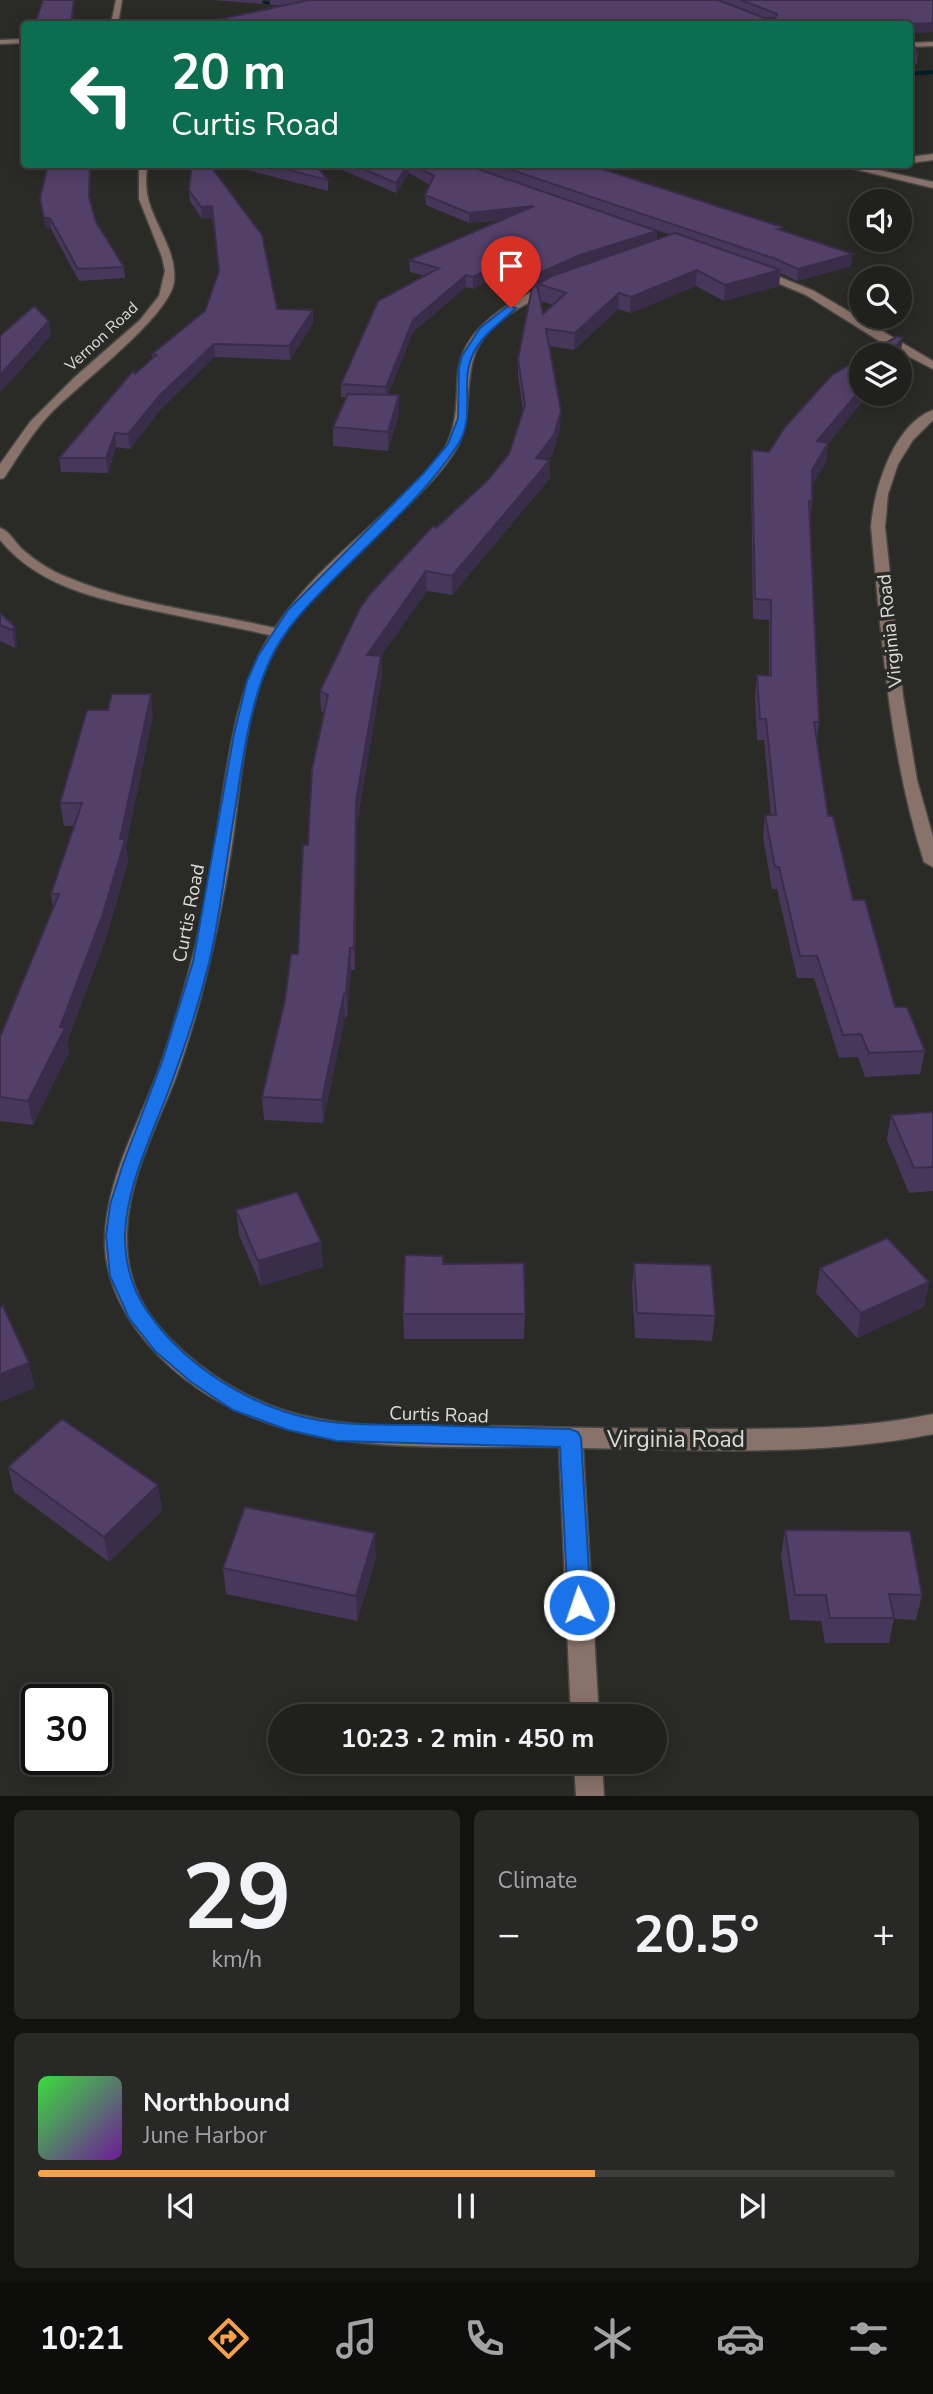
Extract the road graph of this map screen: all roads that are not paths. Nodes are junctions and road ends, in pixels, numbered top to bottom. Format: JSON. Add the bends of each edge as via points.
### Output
{"nodes":[{"id":1,"x":119,"y":0,"type":"edge"},
{"id":2,"x":115,"y":21,"type":"edge"},
{"id":3,"x":0,"y":41,"type":"edge"},
{"id":4,"x":21,"y":41,"type":"edge"},
{"id":5,"x":933,"y":44,"type":"edge"},
{"id":6,"x":913,"y":45,"type":"edge"},
{"id":7,"x":933,"y":157,"type":"edge"},
{"id":8,"x":913,"y":160,"type":"edge"},
{"id":9,"x":143,"y":168,"type":"edge"},
{"id":10,"x":857,"y":168,"type":"edge"},
{"id":11,"x":884,"y":168,"type":"edge"},
{"id":12,"x":876,"y":172,"type":"junction"},
{"id":13,"x":933,"y":185,"type":"edge"},
{"id":14,"x":743,"y":265,"type":"edge"},
{"id":15,"x":573,"y":277,"type":"edge"},
{"id":16,"x":933,"y":366,"type":"edge"},
{"id":17,"x":933,"y":414,"type":"edge"},
{"id":18,"x":0,"y":475,"type":"edge"},
{"id":19,"x":0,"y":532,"type":"edge"},
{"id":20,"x":279,"y":633,"type":"junction"},
{"id":21,"x":933,"y":862,"type":"edge"},
{"id":22,"x":933,"y":1424,"type":"edge"},
{"id":23,"x":570,"y":1438,"type":"junction"},
{"id":24,"x":584,"y":1704,"type":"edge"},
{"id":25,"x":589,"y":1774,"type":"edge"},
{"id":26,"x":590,"y":1796,"type":"edge"}],
"edges":[{"from":1,"to":2,"type":"street"},
{"from":3,"to":4,"type":"street"},
{"from":5,"to":6,"type":"street"},
{"from":7,"to":8,"type":"street"},
{"from":9,"to":18,"type":"street","name":"Vernon Road","via":[[141,197],[171,266],[168,288],[154,310],[47,413]]},
{"from":10,"to":12,"type":"street"},
{"from":11,"to":12,"type":"street"},
{"from":12,"to":13,"type":"street"},
{"from":14,"to":16,"type":"street","via":[[810,293]]},
{"from":15,"to":20,"type":"street","name":"Curtis Road","via":[[529,297],[483,330],[467,356],[463,418],[453,445]]},
{"from":17,"to":21,"type":"street","name":"Virginia Road","via":[[899,449],[889,467],[878,516],[903,752]]},
{"from":19,"to":20,"type":"street","via":[[28,562],[80,587]]},
{"from":20,"to":23,"type":"street","name":"Curtis Road","via":[[247,704],[201,962],[120,1205],[115,1236],[120,1276],[136,1312],[162,1345],[241,1404],[288,1421],[337,1432]]},
{"from":22,"to":23,"type":"street","name":"Virginia Road","via":[[894,1432],[769,1439]]},
{"from":23,"to":24,"type":"street"},
{"from":25,"to":26,"type":"street"}]}
